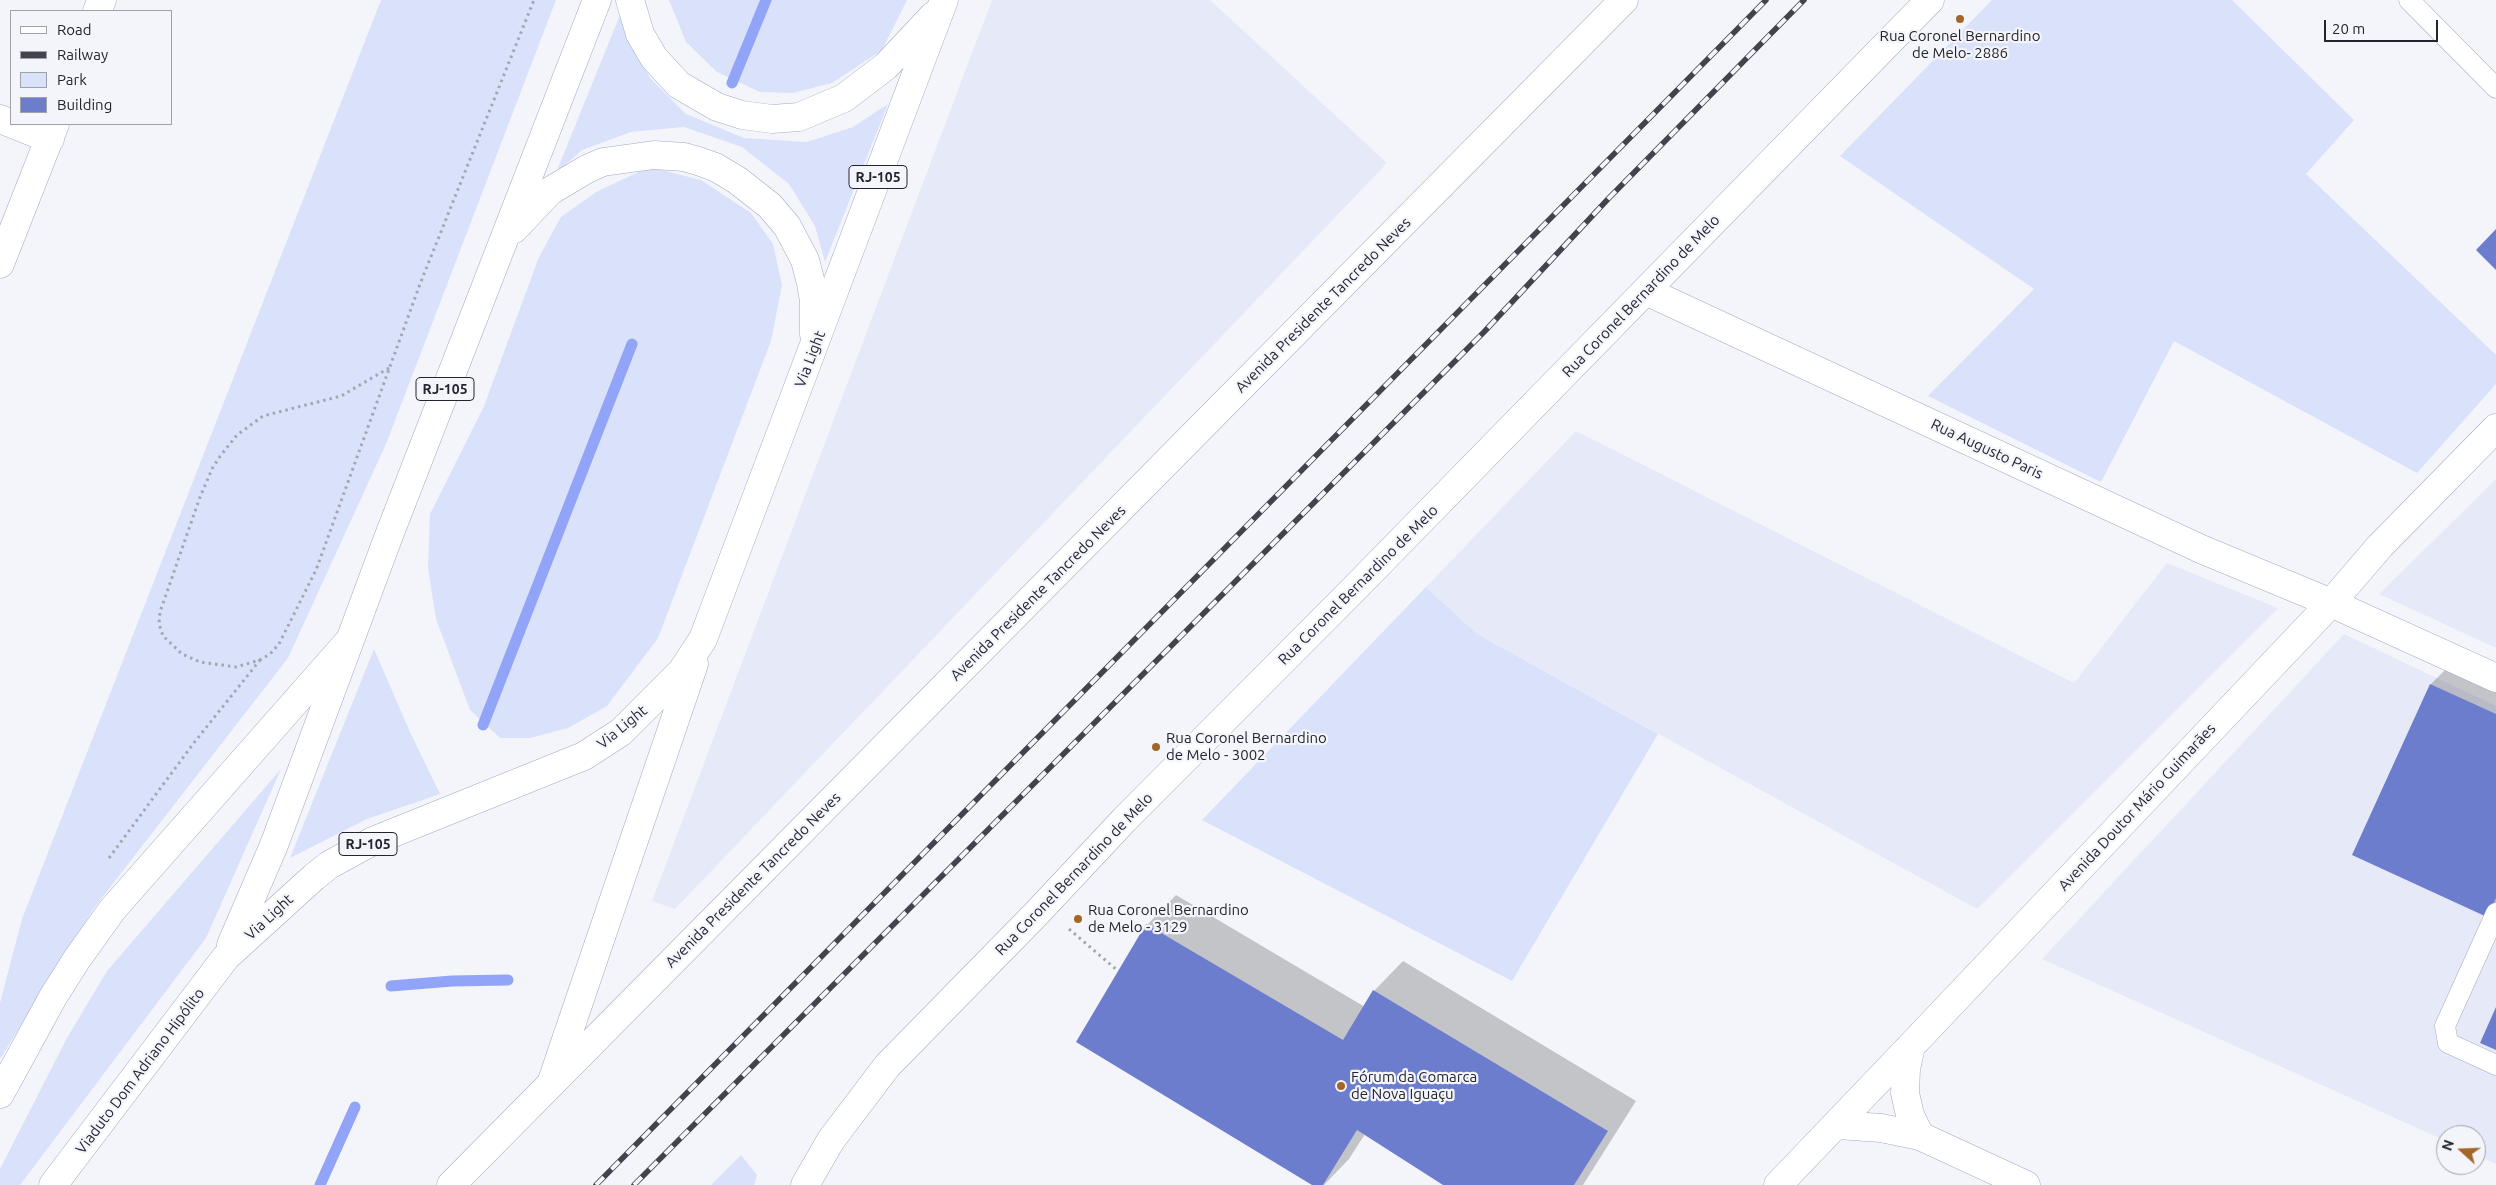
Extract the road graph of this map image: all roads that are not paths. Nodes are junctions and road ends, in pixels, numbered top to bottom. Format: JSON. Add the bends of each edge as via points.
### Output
{"nodes":[{"id":1,"x":597,"y":0,"type":"edge"},
{"id":2,"x":630,"y":0,"type":"edge"},
{"id":3,"x":1624,"y":0,"type":"edge"},
{"id":4,"x":1930,"y":0,"type":"edge"},
{"id":5,"x":2408,"y":0,"type":"edge"},
{"id":6,"x":943,"y":3,"type":"edge"},
{"id":7,"x":2496,"y":88,"type":"edge"},
{"id":8,"x":26,"y":125,"type":"edge"},
{"id":9,"x":52,"y":131,"type":"edge"},
{"id":10,"x":503,"y":241,"type":"junction"},
{"id":11,"x":0,"y":264,"type":"edge"},
{"id":12,"x":1646,"y":291,"type":"junction"},
{"id":13,"x":814,"y":349,"type":"junction"},
{"id":14,"x":2496,"y":428,"type":"edge"},
{"id":15,"x":2330,"y":603,"type":"junction"},
{"id":16,"x":703,"y":639,"type":"junction"},
{"id":17,"x":349,"y":641,"type":"junction"},
{"id":18,"x":2496,"y":678,"type":"edge"},
{"id":19,"x":2496,"y":912,"type":"edge"},
{"id":20,"x":226,"y":957,"type":"junction"},
{"id":21,"x":1911,"y":1046,"type":"junction"},
{"id":22,"x":2496,"y":1065,"type":"edge"},
{"id":23,"x":551,"y":1084,"type":"junction"},
{"id":24,"x":0,"y":1094,"type":"edge"},
{"id":25,"x":1838,"y":1125,"type":"junction"},
{"id":26,"x":1920,"y":1136,"type":"junction"},
{"id":27,"x":54,"y":1185,"type":"edge"},
{"id":28,"x":451,"y":1185,"type":"edge"},
{"id":29,"x":805,"y":1185,"type":"edge"},
{"id":30,"x":1778,"y":1185,"type":"edge"},
{"id":31,"x":2026,"y":1185,"type":"edge"}],
"edges":[{"from":1,"to":10,"type":"main road","name":"Via Light","number":"RJ-105"},
{"from":2,"to":6,"type":"main road","via":[[640,34],[654,58],[679,84],[722,109],[772,119],[799,117],[844,98],[886,66]]},
{"from":3,"to":23,"type":"main road","name":"Avenida Presidente Tancredo Neves"},
{"from":4,"to":12,"type":"main road","name":"Rua Coronel Bernardino de Melo"},
{"from":5,"to":7,"type":"lane"},
{"from":6,"to":13,"type":"main road","name":"Via Light","number":"RJ-105"},
{"from":8,"to":9,"type":"main road"},
{"from":9,"to":11,"type":"main road"},
{"from":10,"to":13,"type":"main road","via":[[550,191],[603,162],[642,156],[671,156],[698,161],[728,174],[756,194],[770,206],[798,243],[814,301]]},
{"from":10,"to":17,"type":"main road","name":"Via Light","number":"RJ-105"},
{"from":12,"to":15,"type":"main road","name":"Rua Augusto Paris","via":[[2201,549]]},
{"from":12,"to":29,"type":"main road","name":"Rua Coronel Bernardino de Melo","via":[[1125,818],[887,1066],[831,1140]]},
{"from":13,"to":16,"type":"main road","name":"Via Light","number":"RJ-105"},
{"from":14,"to":15,"type":"main road","name":"Avenida Doutor Mário Guimarães","via":[[2380,546]]},
{"from":15,"to":18,"type":"main road","name":"Rua Augusto Paris"},
{"from":15,"to":21,"type":"main road","name":"Avenida Doutor Mário Guimarães"},
{"from":16,"to":20,"type":"main road","name":"Via Light","number":"RJ-105","via":[[674,681],[604,744],[569,763],[382,837],[329,865]]},
{"from":16,"to":23,"type":"main road"},
{"from":17,"to":20,"type":"main road","name":"Via Light","number":"RJ-105","via":[[274,845]]},
{"from":17,"to":24,"type":"main road","name":"Via Light","via":[[112,910],[52,997]]},
{"from":19,"to":22,"type":"lane","via":[[2445,1026],[2448,1043]]},
{"from":20,"to":27,"type":"main road","name":"Viaduto Dom Adriano Hipólito","number":"RJ-105"},
{"from":21,"to":25,"type":"main road","name":"Avenida Doutor Mário Guimarães"},
{"from":21,"to":26,"type":"main road","via":[[1905,1093],[1910,1115]]},
{"from":23,"to":28,"type":"main road","name":"Avenida Presidente Tancredo Neves"},
{"from":25,"to":26,"type":"main road","via":[[1881,1128]]},
{"from":25,"to":30,"type":"main road","name":"Avenida Doutor Mário Guimarães"},
{"from":26,"to":31,"type":"main road"}]}
